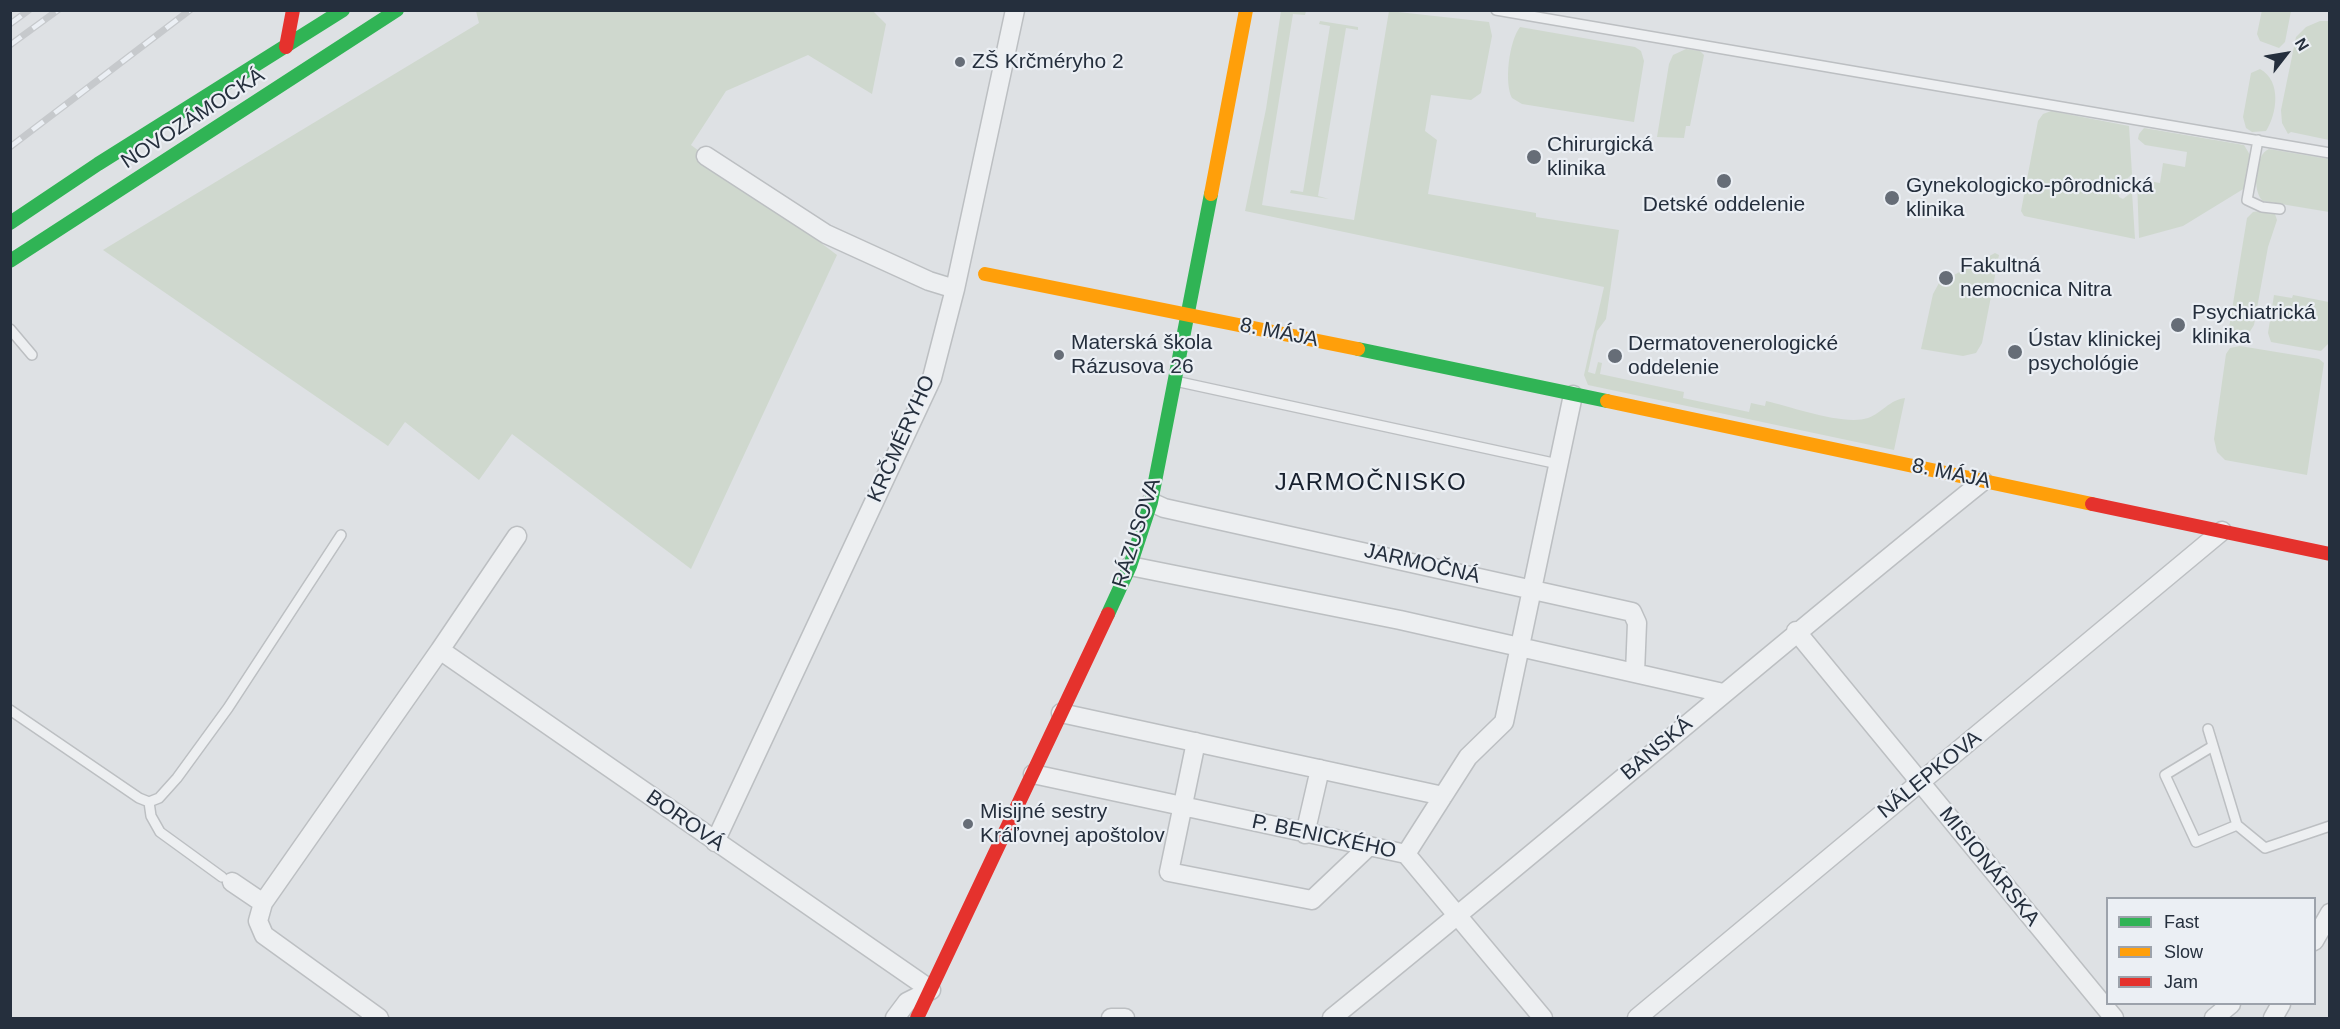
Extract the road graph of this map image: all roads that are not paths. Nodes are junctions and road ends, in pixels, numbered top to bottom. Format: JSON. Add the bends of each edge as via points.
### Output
{"nodes":[{"id":1,"x":293,"y":10,"type":"edge"},
{"id":2,"x":398,"y":10,"type":"edge"},
{"id":3,"x":1015,"y":10,"type":"edge"},
{"id":4,"x":1245,"y":10,"type":"edge"},
{"id":5,"x":1496,"y":10,"type":"edge"},
{"id":6,"x":335,"y":12,"type":"edge"},
{"id":7,"x":347,"y":43,"type":"junction"},
{"id":8,"x":286,"y":47,"type":"junction"},
{"id":9,"x":2258,"y":140,"type":"junction"},
{"id":10,"x":2330,"y":153,"type":"edge"},
{"id":11,"x":706,"y":156,"type":"dead end"},
{"id":12,"x":2280,"y":210,"type":"dead end"},
{"id":13,"x":10,"y":223,"type":"edge"},
{"id":14,"x":10,"y":261,"type":"edge"},
{"id":15,"x":984,"y":274,"type":"dead end"},
{"id":16,"x":955,"y":289,"type":"junction"},
{"id":17,"x":1188,"y":314,"type":"junction"},
{"id":18,"x":10,"y":329,"type":"edge"},
{"id":19,"x":32,"y":356,"type":"dead end"},
{"id":20,"x":1175,"y":381,"type":"junction"},
{"id":21,"x":1573,"y":395,"type":"junction"},
{"id":22,"x":1558,"y":464,"type":"junction"},
{"id":23,"x":1983,"y":481,"type":"junction"},
{"id":24,"x":1151,"y":502,"type":"junction"},
{"id":25,"x":2222,"y":531,"type":"junction"},
{"id":26,"x":341,"y":535,"type":"dead end"},
{"id":27,"x":517,"y":536,"type":"dead end"},
{"id":28,"x":2330,"y":554,"type":"edge"},
{"id":29,"x":1130,"y":567,"type":"junction"},
{"id":30,"x":1531,"y":589,"type":"junction"},
{"id":31,"x":1796,"y":632,"type":"junction"},
{"id":32,"x":1518,"y":646,"type":"junction"},
{"id":33,"x":440,"y":650,"type":"junction"},
{"id":34,"x":1635,"y":673,"type":"junction"},
{"id":35,"x":1723,"y":693,"type":"junction"},
{"id":36,"x":10,"y":710,"type":"edge"},
{"id":37,"x":1061,"y":713,"type":"junction"},
{"id":38,"x":2208,"y":729,"type":"dead end"},
{"id":39,"x":1196,"y":742,"type":"junction"},
{"id":40,"x":2213,"y":746,"type":"junction"},
{"id":41,"x":1320,"y":769,"type":"junction"},
{"id":42,"x":1033,"y":774,"type":"junction"},
{"id":43,"x":1920,"y":782,"type":"junction"},
{"id":44,"x":1443,"y":796,"type":"junction"},
{"id":45,"x":149,"y":802,"type":"junction"},
{"id":46,"x":1183,"y":807,"type":"junction"},
{"id":47,"x":2237,"y":825,"type":"junction"},
{"id":48,"x":2330,"y":826,"type":"edge"},
{"id":49,"x":1305,"y":834,"type":"junction"},
{"id":50,"x":715,"y":842,"type":"junction"},
{"id":51,"x":1368,"y":848,"type":"junction"},
{"id":52,"x":1406,"y":854,"type":"junction"},
{"id":53,"x":227,"y":879,"type":"joint"},
{"id":54,"x":263,"y":903,"type":"junction"},
{"id":55,"x":2330,"y":913,"type":"edge"},
{"id":56,"x":1459,"y":916,"type":"junction"},
{"id":57,"x":2316,"y":938,"type":"edge"},
{"id":58,"x":931,"y":990,"type":"junction"},
{"id":59,"x":2230,"y":1005,"type":"edge"},
{"id":60,"x":379,"y":1018,"type":"edge"},
{"id":61,"x":895,"y":1018,"type":"edge"},
{"id":62,"x":917,"y":1018,"type":"edge"},
{"id":63,"x":1111,"y":1018,"type":"edge"},
{"id":64,"x":1125,"y":1018,"type":"edge"},
{"id":65,"x":1332,"y":1018,"type":"edge"},
{"id":66,"x":1543,"y":1018,"type":"edge"},
{"id":67,"x":1637,"y":1018,"type":"edge"},
{"id":68,"x":2114,"y":1018,"type":"edge"},
{"id":69,"x":2214,"y":1018,"type":"edge"}],
"edges":[{"from":1,"to":8,"type":"street"},
{"from":2,"to":7,"type":"street","name":"NOVOZÁMOCKÁ"},
{"from":3,"to":16,"type":"street","name":"KRČMÉRYHO"},
{"from":4,"to":17,"type":"street","name":"RÁZUSOVA"},
{"from":5,"to":9,"type":"lane"},
{"from":6,"to":7,"type":"street"},
{"from":6,"to":8,"type":"street","name":"NOVOZÁMOCKÁ"},
{"from":7,"to":14,"type":"street","name":"NOVOZÁMOCKÁ"},
{"from":8,"to":13,"type":"street","name":"NOVOZÁMOCKÁ"},
{"from":9,"to":10,"type":"lane"},
{"from":9,"to":12,"type":"lane","via":[[2247,200]]},
{"from":11,"to":16,"type":"street","via":[[826,234]]},
{"from":15,"to":17,"type":"street","name":"8. MÁJA"},
{"from":16,"to":50,"type":"street","name":"KRČMÉRYHO","via":[[932,378]]},
{"from":17,"to":20,"type":"street","name":"RÁZUSOVA"},
{"from":17,"to":21,"type":"street","name":"8. MÁJA"},
{"from":18,"to":19,"type":"lane"},
{"from":20,"to":22,"type":"lane"},
{"from":20,"to":24,"type":"street","name":"RÁZUSOVA"},
{"from":21,"to":22,"type":"street"},
{"from":21,"to":23,"type":"street","name":"8. MÁJA"},
{"from":22,"to":30,"type":"street"},
{"from":23,"to":25,"type":"street","name":"8. MÁJA"},
{"from":23,"to":31,"type":"street","name":"BANSKÁ"},
{"from":24,"to":29,"type":"street","name":"RÁZUSOVA"},
{"from":24,"to":30,"type":"street","name":"JARMOČNÁ"},
{"from":25,"to":28,"type":"street","name":"8. MÁJA"},
{"from":25,"to":43,"type":"street","name":"NÁLEPKOVA"},
{"from":26,"to":45,"type":"lane","via":[[228,708],[177,778],[159,798]]},
{"from":27,"to":33,"type":"street"},
{"from":29,"to":32,"type":"street"},
{"from":29,"to":37,"type":"street","name":"RÁZUSOVA"},
{"from":30,"to":32,"type":"street"},
{"from":30,"to":34,"type":"street","name":"JARMOČNÁ","via":[[1632,612],[1637,623]]},
{"from":31,"to":35,"type":"street","name":"BANSKÁ"},
{"from":31,"to":43,"type":"street","name":"MISIONÁRSKA"},
{"from":32,"to":34,"type":"street"},
{"from":32,"to":44,"type":"street","via":[[1504,722],[1468,757]]},
{"from":33,"to":50,"type":"street","name":"BOROVÁ"},
{"from":33,"to":54,"type":"street"},
{"from":34,"to":35,"type":"street"},
{"from":35,"to":56,"type":"street","name":"BANSKÁ"},
{"from":36,"to":45,"type":"lane"},
{"from":37,"to":39,"type":"street"},
{"from":37,"to":42,"type":"street","name":"RÁZUSOVA"},
{"from":38,"to":40,"type":"lane"},
{"from":39,"to":41,"type":"street"},
{"from":39,"to":46,"type":"street"},
{"from":40,"to":47,"type":"lane"},
{"from":40,"to":47,"type":"lane","via":[[2165,775],[2196,842]]},
{"from":41,"to":44,"type":"street"},
{"from":41,"to":49,"type":"street"},
{"from":42,"to":46,"type":"street","name":"P. BENICKÉHO"},
{"from":42,"to":58,"type":"street","name":"RÁZUSOVA"},
{"from":43,"to":67,"type":"street","name":"NÁLEPKOVA"},
{"from":43,"to":68,"type":"street","name":"MISIONÁRSKA"},
{"from":44,"to":52,"type":"street"},
{"from":45,"to":53,"type":"lane","via":[[160,832]]},
{"from":46,"to":49,"type":"street","name":"P. BENICKÉHO"},
{"from":46,"to":51,"type":"street","via":[[1169,872],[1312,900]]},
{"from":47,"to":48,"type":"lane","via":[[2265,848]]},
{"from":49,"to":51,"type":"street","name":"P. BENICKÉHO"},
{"from":50,"to":58,"type":"street","name":"BOROVÁ"},
{"from":51,"to":52,"type":"street","name":"P. BENICKÉHO"},
{"from":52,"to":56,"type":"street","name":"P. BENICKÉHO"},
{"from":53,"to":54,"type":"street"},
{"from":54,"to":60,"type":"street","via":[[258,921],[264,935]]},
{"from":55,"to":57,"type":"street"},
{"from":56,"to":65,"type":"street","name":"BANSKÁ"},
{"from":56,"to":66,"type":"street","name":"P. BENICKÉHO"},
{"from":58,"to":61,"type":"street","via":[[907,1002]]},
{"from":58,"to":62,"type":"street","name":"RÁZUSOVA"},
{"from":59,"to":69,"type":"street"},
{"from":63,"to":64,"type":"street"}]}
